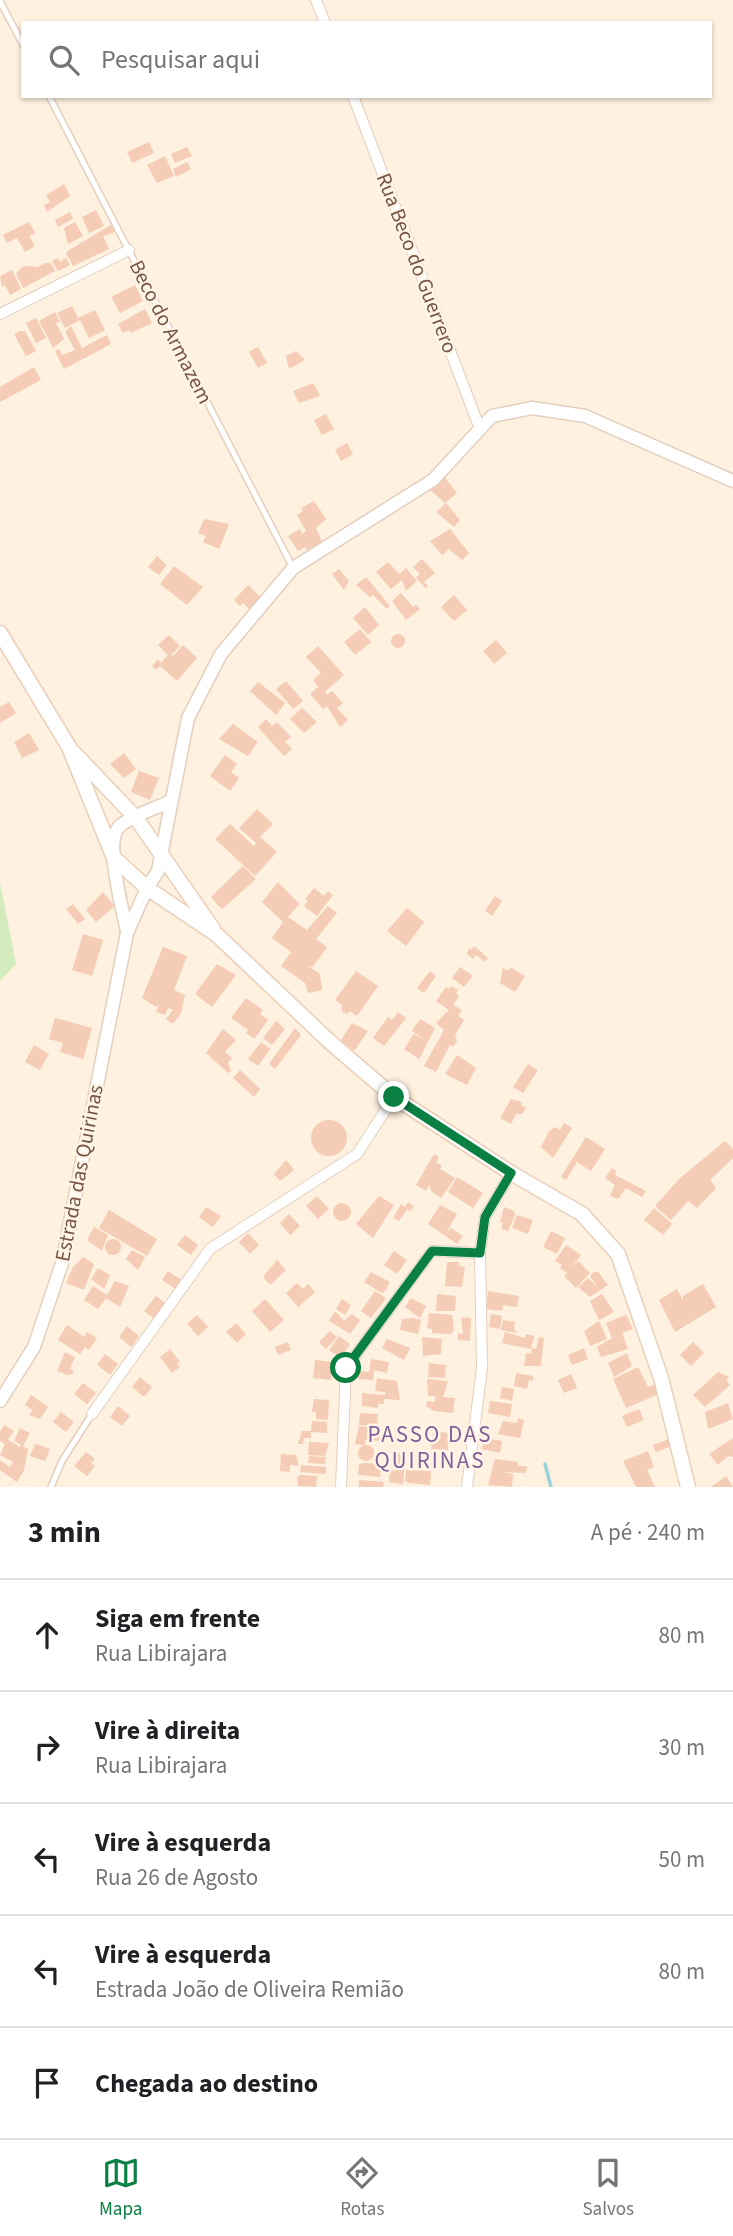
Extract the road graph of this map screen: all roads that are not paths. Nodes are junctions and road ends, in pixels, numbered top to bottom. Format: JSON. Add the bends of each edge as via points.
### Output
{"nodes":[{"id":1,"x":316,"y":0,"type":"edge"},
{"id":2,"x":0,"y":1,"type":"edge"},
{"id":3,"x":324,"y":21,"type":"edge"},
{"id":4,"x":21,"y":41,"type":"edge"},
{"id":5,"x":50,"y":98,"type":"edge"},
{"id":6,"x":354,"y":98,"type":"edge"},
{"id":7,"x":129,"y":250,"type":"junction"},
{"id":8,"x":0,"y":314,"type":"edge"},
{"id":9,"x":480,"y":429,"type":"junction"},
{"id":10,"x":733,"y":481,"type":"edge"},
{"id":11,"x":293,"y":568,"type":"junction"},
{"id":12,"x":0,"y":633,"type":"edge"},
{"id":13,"x":69,"y":747,"type":"junction"},
{"id":14,"x":169,"y":802,"type":"junction"},
{"id":15,"x":136,"y":818,"type":"junction"},
{"id":16,"x":162,"y":853,"type":"junction"},
{"id":17,"x":114,"y":858,"type":"junction"},
{"id":18,"x":146,"y":888,"type":"junction"},
{"id":19,"x":127,"y":933,"type":"junction"},
{"id":20,"x":217,"y":935,"type":"junction"},
{"id":21,"x":394,"y":1097,"type":"junction"},
{"id":22,"x":511,"y":1173,"type":"junction"},
{"id":23,"x":480,"y":1253,"type":"junction"},
{"id":24,"x":0,"y":1401,"type":"edge"},
{"id":25,"x":92,"y":1414,"type":"joint"},
{"id":26,"x":51,"y":1487,"type":"edge"},
{"id":27,"x":341,"y":1487,"type":"edge"},
{"id":28,"x":467,"y":1487,"type":"edge"},
{"id":29,"x":688,"y":1487,"type":"edge"}],
"edges":[{"from":1,"to":3,"type":"street"},
{"from":2,"to":4,"type":"lane"},
{"from":5,"to":7,"type":"lane","name":"Beco do Armazem"},
{"from":6,"to":9,"type":"street","name":"Rua Beco do Guerrero"},
{"from":7,"to":8,"type":"street"},
{"from":7,"to":11,"type":"lane","name":"Beco do Armazem"},
{"from":9,"to":10,"type":"street","name":"Estrada das Quirinas","via":[[492,416],[532,408],[585,416]]},
{"from":9,"to":11,"type":"street","name":"Estrada das Quirinas","via":[[433,480]]},
{"from":11,"to":14,"type":"street","name":"Estrada das Quirinas","via":[[221,654],[188,718]]},
{"from":12,"to":13,"type":"main road"},
{"from":13,"to":15,"type":"main road"},
{"from":13,"to":17,"type":"main road"},
{"from":14,"to":15,"type":"street"},
{"from":14,"to":16,"type":"street","name":"Estrada das Quirinas"},
{"from":15,"to":16,"type":"main road"},
{"from":15,"to":17,"type":"street","name":"Estrada das Quirinas","via":[[122,824],[114,835]]},
{"from":16,"to":18,"type":"street","name":"Estrada das Quirinas"},
{"from":16,"to":20,"type":"main road"},
{"from":17,"to":18,"type":"main road"},
{"from":17,"to":19,"type":"street","name":"Estrada das Quirinas"},
{"from":18,"to":19,"type":"street","name":"Estrada das Quirinas"},
{"from":18,"to":20,"type":"main road"},
{"from":19,"to":24,"type":"street","name":"Estrada das Quirinas","via":[[62,1263],[34,1347]]},
{"from":20,"to":21,"type":"main road"},
{"from":21,"to":22,"type":"main road"},
{"from":21,"to":25,"type":"street","via":[[357,1154],[210,1249]]},
{"from":22,"to":23,"type":"street","via":[[485,1217]]},
{"from":22,"to":29,"type":"main road","via":[[582,1214],[618,1254],[661,1378]]},
{"from":23,"to":27,"type":"street","via":[[432,1251],[346,1368]]},
{"from":23,"to":28,"type":"street","via":[[482,1368]]},
{"from":25,"to":26,"type":"lane"}]}
